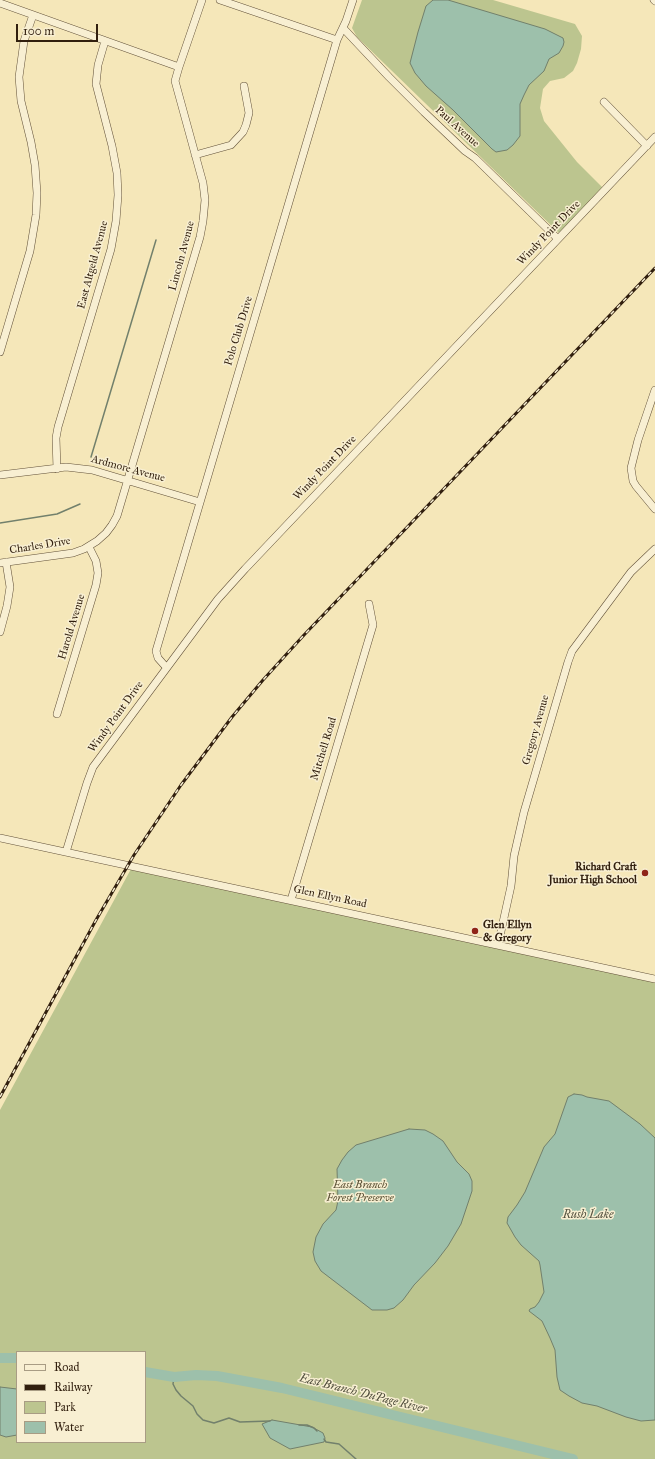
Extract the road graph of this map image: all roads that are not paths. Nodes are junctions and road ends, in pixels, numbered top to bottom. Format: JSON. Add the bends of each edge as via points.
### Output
{"nodes":[{"id":1,"x":202,"y":0,"type":"edge"},
{"id":2,"x":220,"y":0,"type":"edge"},
{"id":3,"x":353,"y":0,"type":"edge"},
{"id":4,"x":0,"y":3,"type":"edge"},
{"id":5,"x":33,"y":15,"type":"junction"},
{"id":6,"x":343,"y":28,"type":"junction"},
{"id":7,"x":337,"y":40,"type":"junction"},
{"id":8,"x":105,"y":41,"type":"junction"},
{"id":9,"x":179,"y":67,"type":"junction"},
{"id":10,"x":244,"y":86,"type":"dead end"},
{"id":11,"x":604,"y":102,"type":"dead end"},
{"id":12,"x":655,"y":137,"type":"edge"},
{"id":13,"x":647,"y":146,"type":"junction"},
{"id":14,"x":195,"y":155,"type":"junction"},
{"id":15,"x":558,"y":239,"type":"junction"},
{"id":16,"x":0,"y":352,"type":"edge"},
{"id":17,"x":655,"y":390,"type":"edge"},
{"id":18,"x":57,"y":469,"type":"junction"},
{"id":19,"x":0,"y":475,"type":"edge"},
{"id":20,"x":128,"y":480,"type":"junction"},
{"id":21,"x":200,"y":502,"type":"junction"},
{"id":22,"x":655,"y":510,"type":"edge"},
{"id":23,"x":116,"y":516,"type":"joint"},
{"id":24,"x":88,"y":547,"type":"junction"},
{"id":25,"x":655,"y":550,"type":"edge"},
{"id":26,"x":3,"y":563,"type":"edge"},
{"id":27,"x":368,"y":604,"type":"dead end"},
{"id":28,"x":0,"y":632,"type":"edge"},
{"id":29,"x":166,"y":667,"type":"junction"},
{"id":30,"x":57,"y":714,"type":"dead end"},
{"id":31,"x":0,"y":838,"type":"edge"},
{"id":32,"x":66,"y":852,"type":"junction"},
{"id":33,"x":291,"y":900,"type":"junction"},
{"id":34,"x":498,"y":945,"type":"junction"},
{"id":35,"x":655,"y":979,"type":"edge"}],
"edges":[{"from":1,"to":9,"type":"street","name":"Lincoln Avenue"},
{"from":2,"to":7,"type":"street"},
{"from":3,"to":6,"type":"street","name":"Polo Club Drive"},
{"from":4,"to":5,"type":"street"},
{"from":5,"to":8,"type":"street"},
{"from":5,"to":16,"type":"street","via":[[24,42],[19,77],[21,101],[35,165],[36,215],[30,251]]},
{"from":6,"to":7,"type":"street","name":"Polo Club Drive"},
{"from":6,"to":15,"type":"street","name":"Paul Avenue","via":[[389,78]]},
{"from":7,"to":21,"type":"street","name":"Polo Club Drive"},
{"from":8,"to":9,"type":"street"},
{"from":8,"to":18,"type":"street","name":"East Altgeld Avenue","via":[[98,64],[96,84],[117,173],[116,221],[111,249],[58,427]]},
{"from":9,"to":14,"type":"street","name":"Lincoln Avenue","via":[[175,81]]},
{"from":10,"to":14,"type":"street","via":[[249,113],[243,132],[232,145]]},
{"from":11,"to":13,"type":"street"},
{"from":12,"to":13,"type":"street","name":"Windy Point Drive"},
{"from":13,"to":15,"type":"street","name":"Windy Point Drive"},
{"from":14,"to":20,"type":"street","name":"Lincoln Avenue","via":[[204,194],[202,230]]},
{"from":15,"to":29,"type":"street","name":"Windy Point Drive","via":[[244,569],[206,613]]},
{"from":17,"to":22,"type":"street","via":[[631,468],[636,486]]},
{"from":18,"to":19,"type":"street","name":"Ardmore Avenue"},
{"from":18,"to":20,"type":"street","name":"Ardmore Avenue","via":[[66,467],[92,470]]},
{"from":20,"to":21,"type":"street","name":"Ardmore Avenue"},
{"from":20,"to":23,"type":"street","name":"Lincoln Avenue"},
{"from":21,"to":29,"type":"street","name":"Polo Club Drive","via":[[156,651],[158,658]]},
{"from":23,"to":24,"type":"street","name":"Charles Drive","via":[[106,533]]},
{"from":24,"to":26,"type":"street","name":"Charles Drive","via":[[73,553]]},
{"from":24,"to":30,"type":"street","name":"Harold Avenue","via":[[96,561],[96,585]]},
{"from":25,"to":34,"type":"street","name":"Gregory Avenue","via":[[631,572],[572,651],[524,812]]},
{"from":26,"to":28,"type":"street","via":[[10,587]]},
{"from":27,"to":33,"type":"street","name":"Mitchell Road","via":[[373,625]]},
{"from":29,"to":32,"type":"street","name":"Windy Point Drive","via":[[93,767]]},
{"from":31,"to":32,"type":"street","name":"Glen Ellyn Road"},
{"from":32,"to":33,"type":"street","name":"Glen Ellyn Road"},
{"from":33,"to":34,"type":"street","name":"Glen Ellyn Road"},
{"from":34,"to":35,"type":"street","name":"Glen Ellyn Road"}]}
